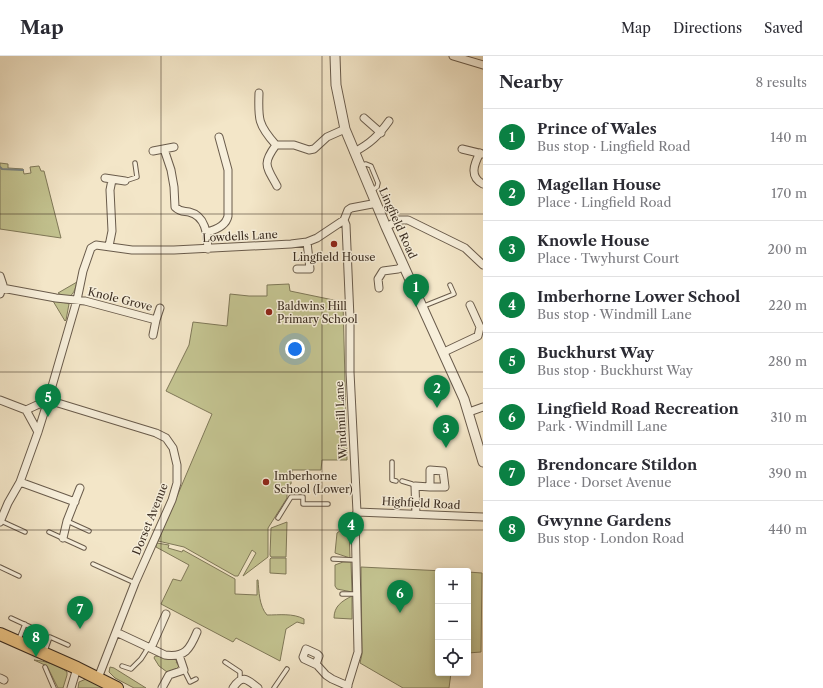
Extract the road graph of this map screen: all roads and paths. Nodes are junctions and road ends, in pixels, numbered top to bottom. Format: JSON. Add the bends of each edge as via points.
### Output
{"nodes":[{"id":1,"x":335,"y":56,"type":"edge"},
{"id":2,"x":453,"y":56,"type":"edge"},
{"id":3,"x":483,"y":65,"type":"edge"},
{"id":4,"x":259,"y":93,"type":"dead end"},
{"id":5,"x":364,"y":118,"type":"dead end"},
{"id":6,"x":389,"y":121,"type":"dead end"},
{"id":7,"x":345,"y":129,"type":"junction"},
{"id":8,"x":381,"y":132,"type":"junction"},
{"id":9,"x":219,"y":137,"type":"dead end"},
{"id":10,"x":276,"y":144,"type":"junction"},
{"id":11,"x":174,"y":147,"type":"dead end"},
{"id":12,"x":164,"y":149,"type":"junction"},
{"id":13,"x":462,"y":149,"type":"dead end"},
{"id":14,"x":153,"y":151,"type":"dead end"},
{"id":15,"x":354,"y":152,"type":"junction"},
{"id":16,"x":481,"y":154,"type":"edge"},
{"id":17,"x":135,"y":164,"type":"dead end"},
{"id":18,"x":124,"y":181,"type":"joint"},
{"id":19,"x":483,"y":184,"type":"edge"},
{"id":20,"x":277,"y":186,"type":"dead end"},
{"id":21,"x":376,"y":202,"type":"junction"},
{"id":22,"x":344,"y":220,"type":"junction"},
{"id":23,"x":386,"y":227,"type":"junction"},
{"id":24,"x":207,"y":232,"type":"junction"},
{"id":25,"x":307,"y":242,"type":"junction"},
{"id":26,"x":109,"y":246,"type":"junction"},
{"id":27,"x":208,"y":249,"type":"junction"},
{"id":28,"x":483,"y":265,"type":"edge"},
{"id":29,"x":404,"y":266,"type":"junction"},
{"id":30,"x":297,"y":269,"type":"dead end"},
{"id":31,"x":0,"y":276,"type":"edge"},
{"id":32,"x":450,"y":285,"type":"dead end"},
{"id":33,"x":379,"y":288,"type":"dead end"},
{"id":34,"x":1,"y":291,"type":"edge"},
{"id":35,"x":77,"y":300,"type":"junction"},
{"id":36,"x":470,"y":305,"type":"dead end"},
{"id":37,"x":423,"y":307,"type":"junction"},
{"id":38,"x":160,"y":308,"type":"dead end"},
{"id":39,"x":156,"y":320,"type":"junction"},
{"id":40,"x":153,"y":334,"type":"dead end"},
{"id":41,"x":444,"y":352,"type":"junction"},
{"id":42,"x":0,"y":400,"type":"edge"},
{"id":43,"x":48,"y":400,"type":"junction"},
{"id":44,"x":483,"y":407,"type":"edge"},
{"id":45,"x":26,"y":410,"type":"junction"},
{"id":46,"x":469,"y":412,"type":"junction"},
{"id":47,"x":38,"y":432,"type":"junction"},
{"id":48,"x":392,"y":462,"type":"dead end"},
{"id":49,"x":483,"y":462,"type":"edge"},
{"id":50,"x":396,"y":481,"type":"dead end"},
{"id":51,"x":402,"y":481,"type":"dead end"},
{"id":52,"x":20,"y":482,"type":"junction"},
{"id":53,"x":415,"y":486,"type":"junction"},
{"id":54,"x":430,"y":487,"type":"dead end"},
{"id":55,"x":80,"y":488,"type":"dead end"},
{"id":56,"x":75,"y":502,"type":"junction"},
{"id":57,"x":328,"y":504,"type":"dead end"},
{"id":58,"x":357,"y":512,"type":"junction"},
{"id":59,"x":416,"y":514,"type":"junction"},
{"id":60,"x":483,"y":517,"type":"edge"},
{"id":61,"x":278,"y":518,"type":"dead end"},
{"id":62,"x":0,"y":521,"type":"edge"},
{"id":63,"x":67,"y":522,"type":"junction"},
{"id":64,"x":343,"y":525,"type":"dead end"},
{"id":65,"x":355,"y":525,"type":"junction"},
{"id":66,"x":88,"y":531,"type":"dead end"},
{"id":67,"x":25,"y":532,"type":"dead end"},
{"id":68,"x":49,"y":532,"type":"dead end"},
{"id":69,"x":63,"y":538,"type":"junction"},
{"id":70,"x":84,"y":548,"type":"dead end"},
{"id":71,"x":333,"y":559,"type":"dead end"},
{"id":72,"x":356,"y":560,"type":"junction"},
{"id":73,"x":92,"y":564,"type":"dead end"},
{"id":74,"x":0,"y":567,"type":"edge"},
{"id":75,"x":19,"y":576,"type":"dead end"},
{"id":76,"x":135,"y":583,"type":"junction"},
{"id":77,"x":342,"y":594,"type":"dead end"},
{"id":78,"x":357,"y":594,"type":"junction"},
{"id":79,"x":166,"y":614,"type":"dead end"},
{"id":80,"x":12,"y":618,"type":"dead end"},
{"id":81,"x":25,"y":624,"type":"junction"},
{"id":82,"x":37,"y":630,"type":"dead end"},
{"id":83,"x":116,"y":632,"type":"junction"},
{"id":84,"x":197,"y":632,"type":"dead end"},
{"id":85,"x":0,"y":634,"type":"edge"},
{"id":86,"x":18,"y":642,"type":"junction"},
{"id":87,"x":68,"y":645,"type":"dead end"},
{"id":88,"x":150,"y":647,"type":"junction"},
{"id":89,"x":44,"y":654,"type":"junction"},
{"id":90,"x":180,"y":655,"type":"junction"},
{"id":91,"x":225,"y":662,"type":"dead end"},
{"id":92,"x":316,"y":664,"type":"dead end"},
{"id":93,"x":122,"y":666,"type":"dead end"},
{"id":94,"x":44,"y":667,"type":"dead end"},
{"id":95,"x":77,"y":668,"type":"junction"},
{"id":96,"x":287,"y":669,"type":"dead end"},
{"id":97,"x":184,"y":670,"type":"junction"},
{"id":98,"x":98,"y":678,"type":"junction"},
{"id":99,"x":196,"y":680,"type":"dead end"},
{"id":100,"x":240,"y":680,"type":"junction"},
{"id":101,"x":348,"y":687,"type":"edge"},
{"id":102,"x":54,"y":688,"type":"edge"},
{"id":103,"x":71,"y":688,"type":"edge"},
{"id":104,"x":117,"y":688,"type":"edge"},
{"id":105,"x":162,"y":688,"type":"edge"},
{"id":106,"x":233,"y":688,"type":"edge"},
{"id":107,"x":258,"y":688,"type":"edge"},
{"id":108,"x":274,"y":688,"type":"edge"}],
"edges":[{"from":1,"to":7,"type":"street","name":"Lingfield Road","via":[[336,85]]},
{"from":2,"to":3,"type":"street"},
{"from":4,"to":10,"type":"street","via":[[258,114],[264,132]]},
{"from":5,"to":8,"type":"street"},
{"from":6,"to":8,"type":"street"},
{"from":7,"to":10,"type":"street","via":[[327,137],[314,149]]},
{"from":7,"to":15,"type":"street","name":"Lingfield Road"},
{"from":8,"to":15,"type":"street"},
{"from":9,"to":24,"type":"street","via":[[228,170],[228,216],[222,225]]},
{"from":10,"to":20,"type":"street","via":[[267,157],[267,168]]},
{"from":11,"to":12,"type":"street"},
{"from":12,"to":14,"type":"street"},
{"from":12,"to":24,"type":"street","via":[[171,170],[175,207],[199,217]]},
{"from":13,"to":16,"type":"street"},
{"from":15,"to":21,"type":"street","name":"Lingfield Road"},
{"from":16,"to":19,"type":"street","via":[[473,170],[475,177]]},
{"from":17,"to":18,"type":"lane","via":[[137,177]]},
{"from":18,"to":26,"type":"street","via":[[109,179],[112,231]]},
{"from":21,"to":22,"type":"street","name":"Lowdells Lane","via":[[351,208]]},
{"from":21,"to":23,"type":"street","name":"Lingfield Road"},
{"from":22,"to":25,"type":"street","name":"Lowdells Lane"},
{"from":22,"to":58,"type":"street","name":"Windmill Lane"},
{"from":23,"to":28,"type":"street","via":[[399,220],[408,220],[465,248]]},
{"from":23,"to":29,"type":"street","name":"Lingfield Road"},
{"from":24,"to":27,"type":"street"},
{"from":25,"to":27,"type":"street","name":"Lowdells Lane"},
{"from":25,"to":30,"type":"street","via":[[310,269]]},
{"from":26,"to":27,"type":"street","name":"Lowdells Lane","via":[[132,250]]},
{"from":26,"to":35,"type":"street","name":"Lowdells Lane","via":[[96,245],[91,248]]},
{"from":29,"to":33,"type":"street","via":[[383,271],[378,279]]},
{"from":29,"to":37,"type":"street","name":"Lingfield Road"},
{"from":31,"to":34,"type":"street"},
{"from":32,"to":37,"type":"lane","via":[[454,294]]},
{"from":34,"to":35,"type":"street","name":"Knole Grove"},
{"from":35,"to":39,"type":"street","name":"Knole Grove"},
{"from":35,"to":43,"type":"street"},
{"from":36,"to":41,"type":"street","via":[[480,327],[478,336]]},
{"from":37,"to":41,"type":"street","name":"Lingfield Road"},
{"from":38,"to":39,"type":"street","name":"Knole Grove"},
{"from":39,"to":40,"type":"street","name":"Knole Grove"},
{"from":41,"to":46,"type":"street","name":"Lingfield Road"},
{"from":42,"to":45,"type":"street"},
{"from":43,"to":45,"type":"street"},
{"from":43,"to":47,"type":"street"},
{"from":43,"to":76,"type":"street","name":"Dorset Avenue","via":[[156,433],[166,438],[173,448],[177,482],[172,500]]},
{"from":44,"to":46,"type":"street"},
{"from":45,"to":47,"type":"street"},
{"from":46,"to":49,"type":"street","name":"Lingfield Road"},
{"from":47,"to":52,"type":"street"},
{"from":48,"to":50,"type":"lane","via":[[392,480]]},
{"from":51,"to":53,"type":"lane"},
{"from":52,"to":56,"type":"street"},
{"from":52,"to":62,"type":"street"},
{"from":53,"to":54,"type":"street"},
{"from":53,"to":59,"type":"street"},
{"from":55,"to":56,"type":"street"},
{"from":56,"to":63,"type":"street"},
{"from":57,"to":61,"type":"lane","via":[[303,504],[303,497],[291,497]]},
{"from":58,"to":59,"type":"street","name":"Highfield Road"},
{"from":58,"to":65,"type":"street","name":"Windmill Lane"},
{"from":59,"to":60,"type":"street","name":"Highfield Road"},
{"from":62,"to":67,"type":"lane"},
{"from":63,"to":66,"type":"lane"},
{"from":63,"to":69,"type":"street"},
{"from":64,"to":65,"type":"lane"},
{"from":65,"to":72,"type":"street","name":"Windmill Lane"},
{"from":68,"to":69,"type":"lane"},
{"from":69,"to":70,"type":"lane"},
{"from":71,"to":72,"type":"lane"},
{"from":72,"to":78,"type":"street","name":"Windmill Lane"},
{"from":73,"to":76,"type":"lane"},
{"from":74,"to":75,"type":"lane"},
{"from":76,"to":83,"type":"street","name":"Dorset Avenue"},
{"from":77,"to":78,"type":"lane"},
{"from":78,"to":101,"type":"street","name":"Windmill Lane","via":[[358,652]]},
{"from":79,"to":88,"type":"street"},
{"from":80,"to":81,"type":"lane"},
{"from":81,"to":82,"type":"lane"},
{"from":81,"to":86,"type":"lane"},
{"from":83,"to":88,"type":"street"},
{"from":83,"to":98,"type":"street","name":"Dorset Avenue"},
{"from":84,"to":90,"type":"street","via":[[189,650]]},
{"from":85,"to":86,"type":"highway"},
{"from":86,"to":89,"type":"highway"},
{"from":87,"to":89,"type":"lane","via":[[50,637]]},
{"from":88,"to":90,"type":"street","via":[[165,655]]},
{"from":88,"to":93,"type":"lane","via":[[131,669]]},
{"from":89,"to":95,"type":"highway"},
{"from":90,"to":97,"type":"street"},
{"from":91,"to":100,"type":"lane","via":[[240,672]]},
{"from":92,"to":101,"type":"street","via":[[326,675]]},
{"from":94,"to":102,"type":"lane"},
{"from":95,"to":98,"type":"highway"},
{"from":95,"to":103,"type":"street"},
{"from":96,"to":108,"type":"lane"},
{"from":97,"to":99,"type":"lane","via":[[190,682]]},
{"from":97,"to":105,"type":"street","via":[[168,675]]},
{"from":98,"to":104,"type":"highway"},
{"from":100,"to":106,"type":"street"},
{"from":100,"to":107,"type":"street","via":[[248,680]]}]}
